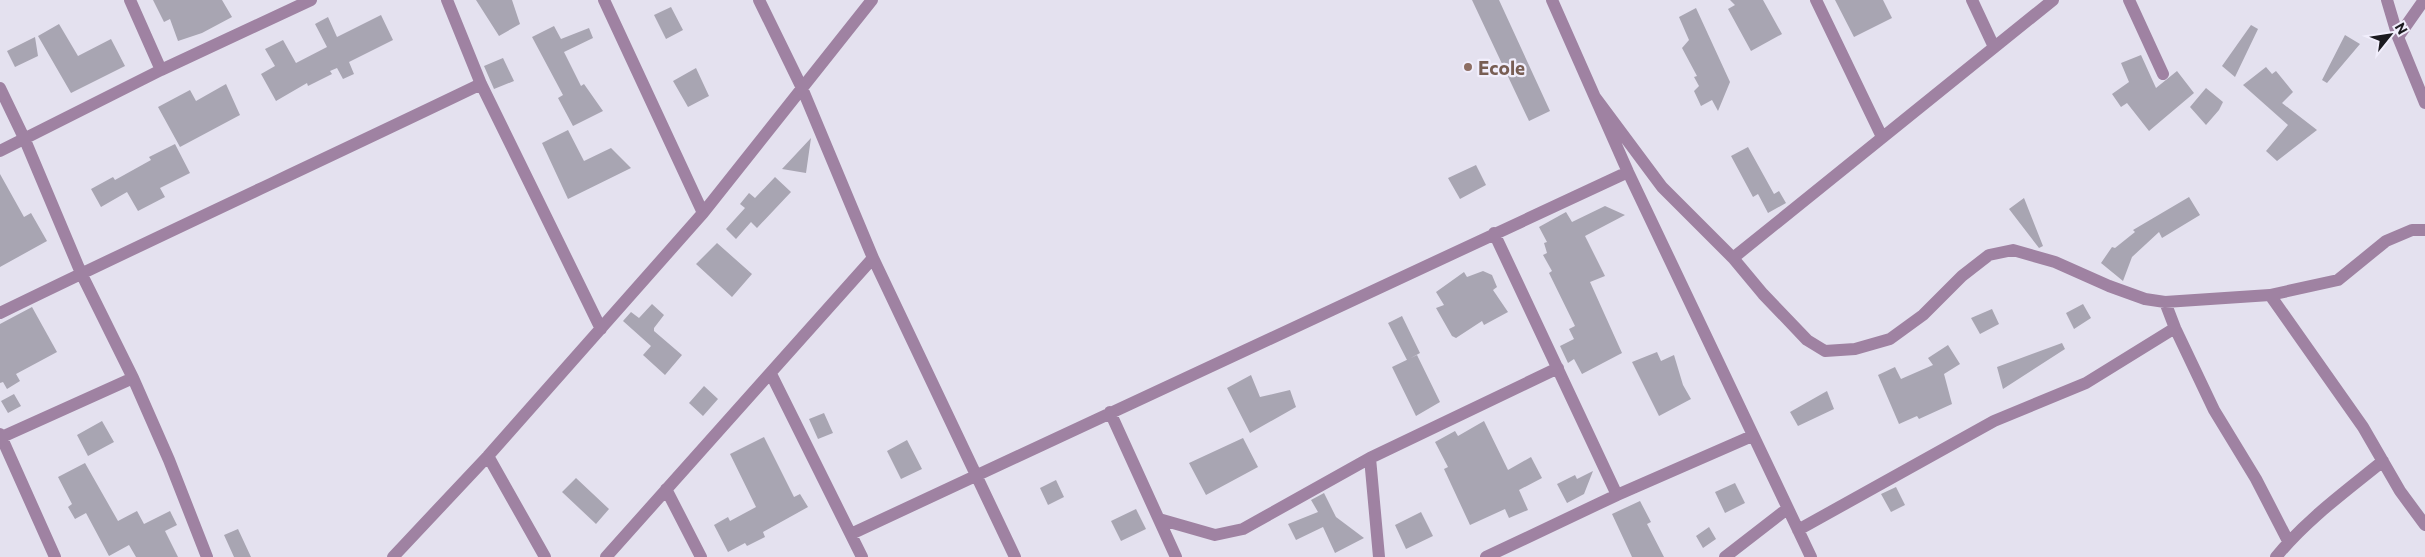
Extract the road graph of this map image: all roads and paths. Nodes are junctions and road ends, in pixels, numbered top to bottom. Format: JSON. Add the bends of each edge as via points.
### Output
{"nodes":[{"id":1,"x":130,"y":0,"type":"edge"},
{"id":2,"x":311,"y":0,"type":"edge"},
{"id":3,"x":447,"y":0,"type":"edge"},
{"id":4,"x":604,"y":0,"type":"edge"},
{"id":5,"x":759,"y":0,"type":"edge"},
{"id":6,"x":872,"y":0,"type":"edge"},
{"id":7,"x":1552,"y":0,"type":"edge"},
{"id":8,"x":1816,"y":0,"type":"edge"},
{"id":9,"x":1972,"y":0,"type":"edge"},
{"id":10,"x":2053,"y":0,"type":"edge"},
{"id":11,"x":2129,"y":0,"type":"edge"},
{"id":12,"x":2387,"y":0,"type":"edge"},
{"id":13,"x":2424,"y":0,"type":"edge"},
{"id":14,"x":2398,"y":37,"type":"junction"},
{"id":15,"x":1994,"y":47,"type":"junction"},
{"id":16,"x":161,"y":70,"type":"junction"},
{"id":17,"x":2163,"y":74,"type":"dead end"},
{"id":18,"x":482,"y":84,"type":"junction"},
{"id":19,"x":0,"y":88,"type":"edge"},
{"id":20,"x":802,"y":88,"type":"junction"},
{"id":21,"x":1595,"y":97,"type":"junction"},
{"id":22,"x":2425,"y":101,"type":"edge"},
{"id":23,"x":1882,"y":137,"type":"junction"},
{"id":24,"x":25,"y":140,"type":"junction"},
{"id":25,"x":0,"y":151,"type":"edge"},
{"id":26,"x":1628,"y":172,"type":"junction"},
{"id":27,"x":703,"y":213,"type":"junction"},
{"id":28,"x":2425,"y":230,"type":"edge"},
{"id":29,"x":1494,"y":233,"type":"junction"},
{"id":30,"x":873,"y":258,"type":"junction"},
{"id":31,"x":1733,"y":258,"type":"junction"},
{"id":32,"x":81,"y":273,"type":"junction"},
{"id":33,"x":2270,"y":295,"type":"junction"},
{"id":34,"x":2165,"y":302,"type":"junction"},
{"id":35,"x":0,"y":313,"type":"edge"},
{"id":36,"x":601,"y":328,"type":"junction"},
{"id":37,"x":2174,"y":328,"type":"junction"},
{"id":38,"x":1558,"y":368,"type":"junction"},
{"id":39,"x":771,"y":374,"type":"junction"},
{"id":40,"x":133,"y":378,"type":"junction"},
{"id":41,"x":1110,"y":412,"type":"junction"},
{"id":42,"x":1,"y":436,"type":"edge"},
{"id":43,"x":1752,"y":436,"type":"junction"},
{"id":44,"x":488,"y":456,"type":"junction"},
{"id":45,"x":1370,"y":458,"type":"junction"},
{"id":46,"x":2383,"y":461,"type":"junction"},
{"id":47,"x":976,"y":474,"type":"junction"},
{"id":48,"x":666,"y":489,"type":"junction"},
{"id":49,"x":1617,"y":495,"type":"junction"},
{"id":50,"x":1787,"y":509,"type":"junction"},
{"id":51,"x":1159,"y":519,"type":"junction"},
{"id":52,"x":2425,"y":525,"type":"edge"},
{"id":53,"x":1798,"y":530,"type":"junction"},
{"id":54,"x":851,"y":534,"type":"junction"},
{"id":55,"x":2288,"y":541,"type":"junction"},
{"id":56,"x":55,"y":557,"type":"edge"},
{"id":57,"x":207,"y":557,"type":"edge"},
{"id":58,"x":393,"y":557,"type":"edge"},
{"id":59,"x":545,"y":557,"type":"edge"},
{"id":60,"x":606,"y":557,"type":"edge"},
{"id":61,"x":701,"y":557,"type":"edge"},
{"id":62,"x":862,"y":557,"type":"edge"},
{"id":63,"x":1015,"y":557,"type":"edge"},
{"id":64,"x":1176,"y":557,"type":"edge"},
{"id":65,"x":1379,"y":557,"type":"edge"},
{"id":66,"x":1489,"y":557,"type":"edge"},
{"id":67,"x":1724,"y":557,"type":"edge"},
{"id":68,"x":1811,"y":557,"type":"edge"},
{"id":69,"x":2276,"y":557,"type":"edge"}],
"edges":[{"from":1,"to":16,"type":"street"},
{"from":2,"to":16,"type":"street"},
{"from":3,"to":18,"type":"street"},
{"from":4,"to":27,"type":"street"},
{"from":5,"to":20,"type":"street"},
{"from":6,"to":20,"type":"street"},
{"from":7,"to":21,"type":"street"},
{"from":8,"to":23,"type":"street"},
{"from":9,"to":15,"type":"street"},
{"from":10,"to":15,"type":"street"},
{"from":11,"to":17,"type":"street"},
{"from":12,"to":14,"type":"street"},
{"from":13,"to":14,"type":"street"},
{"from":14,"to":22,"type":"street"},
{"from":15,"to":23,"type":"street"},
{"from":16,"to":24,"type":"street"},
{"from":18,"to":32,"type":"street"},
{"from":18,"to":36,"type":"street"},
{"from":19,"to":24,"type":"street"},
{"from":20,"to":27,"type":"street"},
{"from":20,"to":30,"type":"street"},
{"from":21,"to":26,"type":"street"},
{"from":21,"to":31,"type":"street","via":[[1662,187]]},
{"from":23,"to":31,"type":"street"},
{"from":24,"to":25,"type":"street"},
{"from":24,"to":32,"type":"street"},
{"from":26,"to":29,"type":"street"},
{"from":26,"to":43,"type":"street"},
{"from":27,"to":36,"type":"street"},
{"from":28,"to":33,"type":"street","via":[[2412,230],[2386,241],[2338,280]]},
{"from":29,"to":38,"type":"street"},
{"from":29,"to":41,"type":"street"},
{"from":30,"to":39,"type":"street"},
{"from":30,"to":47,"type":"street"},
{"from":31,"to":34,"type":"street","via":[[1808,340],[1825,351],[1855,349],[1890,338],[1923,315],[1962,276],[1989,255],[2013,250],[2055,262],[2145,299]]},
{"from":32,"to":35,"type":"street"},
{"from":32,"to":40,"type":"street"},
{"from":33,"to":34,"type":"street"},
{"from":33,"to":46,"type":"street"},
{"from":34,"to":37,"type":"street"},
{"from":36,"to":44,"type":"street"},
{"from":37,"to":53,"type":"street","via":[[2086,384],[1994,421]]},
{"from":37,"to":55,"type":"street","via":[[2214,410],[2256,479]]},
{"from":38,"to":45,"type":"street"},
{"from":38,"to":49,"type":"street"},
{"from":39,"to":48,"type":"street"},
{"from":39,"to":54,"type":"street"},
{"from":40,"to":42,"type":"street"},
{"from":40,"to":57,"type":"street"},
{"from":41,"to":47,"type":"street"},
{"from":41,"to":51,"type":"street"},
{"from":42,"to":56,"type":"street"},
{"from":43,"to":49,"type":"street"},
{"from":43,"to":50,"type":"street"},
{"from":44,"to":58,"type":"street"},
{"from":44,"to":59,"type":"street"},
{"from":45,"to":51,"type":"street","via":[[1243,530],[1226,535],[1205,534]]},
{"from":45,"to":65,"type":"street"},
{"from":46,"to":52,"type":"street"},
{"from":46,"to":55,"type":"street"},
{"from":47,"to":54,"type":"street"},
{"from":47,"to":63,"type":"street"},
{"from":48,"to":60,"type":"street"},
{"from":48,"to":61,"type":"street"},
{"from":49,"to":66,"type":"street"},
{"from":50,"to":53,"type":"street"},
{"from":50,"to":67,"type":"street"},
{"from":51,"to":64,"type":"street"},
{"from":53,"to":68,"type":"street"},
{"from":54,"to":62,"type":"street"},
{"from":55,"to":69,"type":"street"}]}
